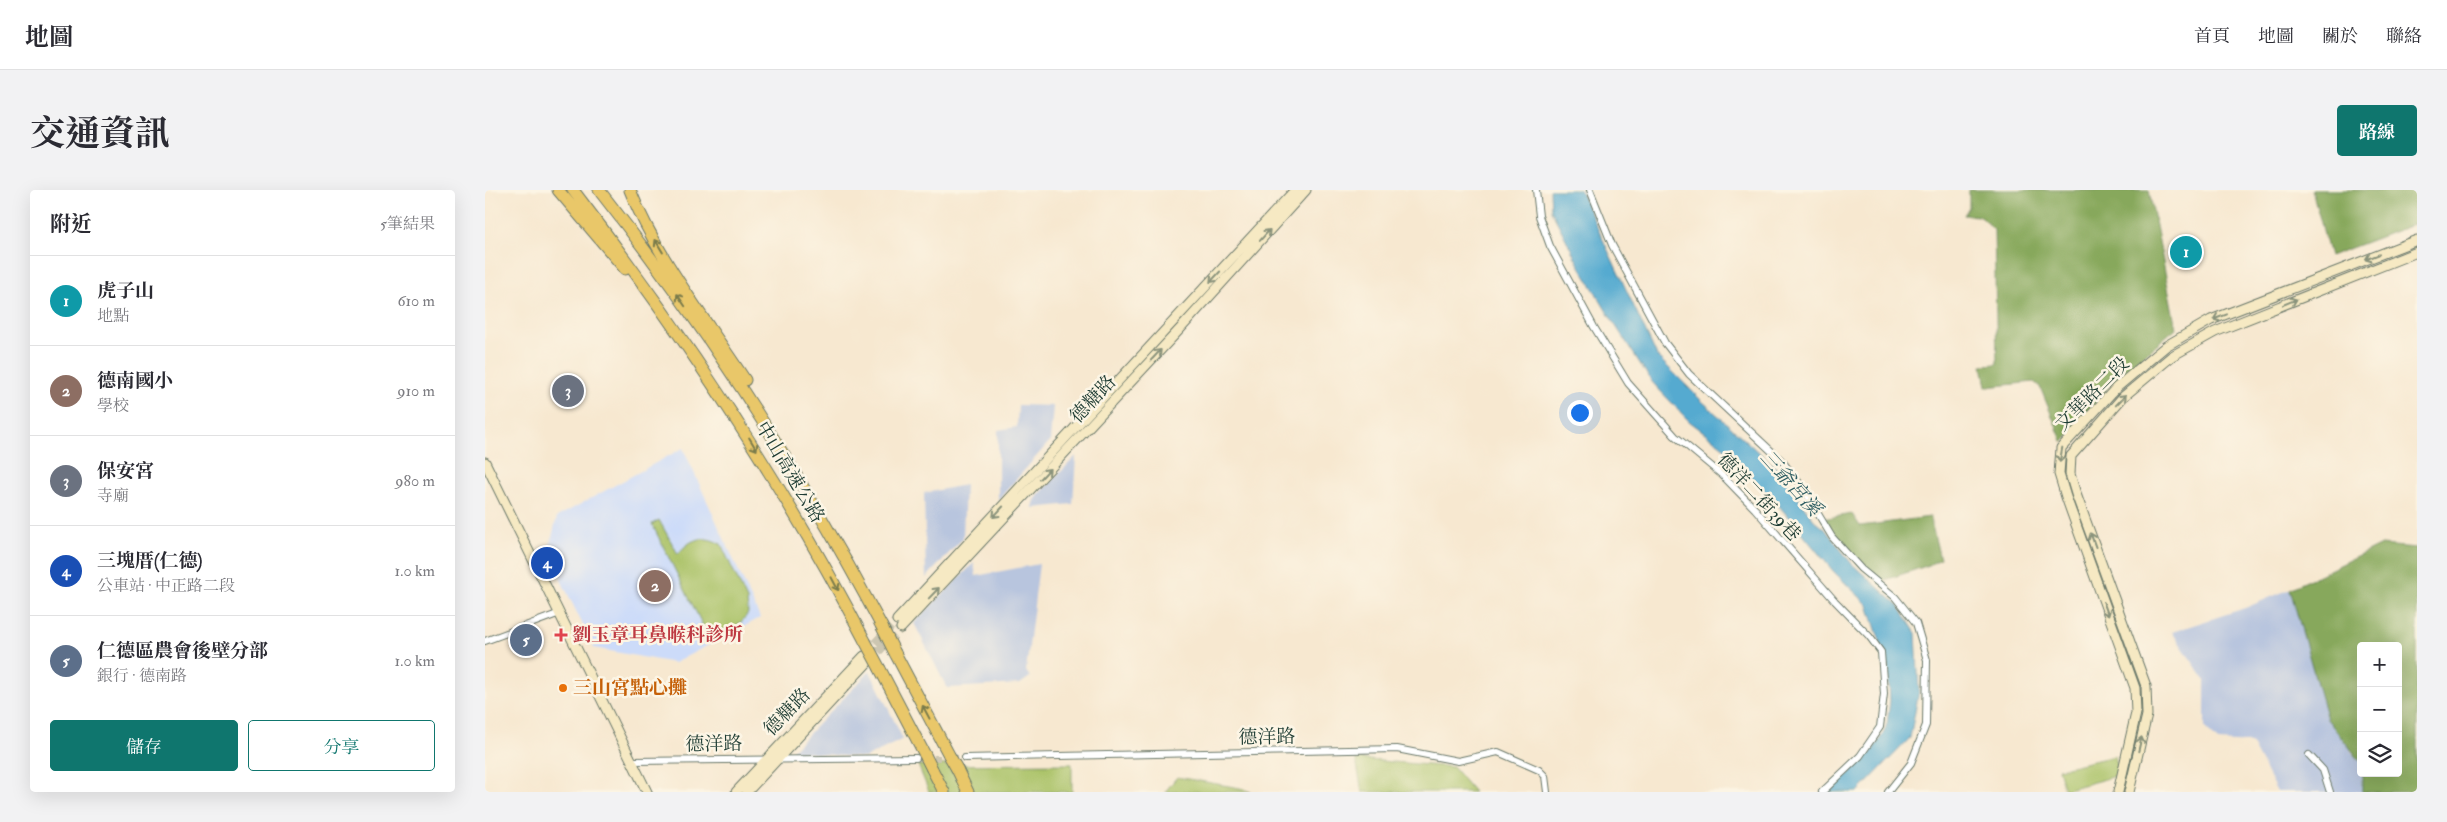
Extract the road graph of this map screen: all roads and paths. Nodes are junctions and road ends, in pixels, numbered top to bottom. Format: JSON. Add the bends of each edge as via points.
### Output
{"nodes":[{"id":1,"x":558,"y":190,"type":"edge"},
{"id":2,"x":573,"y":190,"type":"edge"},
{"id":3,"x":599,"y":190,"type":"edge"},
{"id":4,"x":630,"y":190,"type":"edge"},
{"id":5,"x":1295,"y":190,"type":"edge"},
{"id":6,"x":1306,"y":190,"type":"edge"},
{"id":7,"x":1536,"y":190,"type":"edge"},
{"id":8,"x":1590,"y":190,"type":"edge"},
{"id":9,"x":2417,"y":240,"type":"edge"},
{"id":10,"x":2417,"y":252,"type":"edge"},
{"id":11,"x":754,"y":407,"type":"junction"},
{"id":12,"x":743,"y":427,"type":"junction"},
{"id":13,"x":485,"y":462,"type":"edge"},
{"id":14,"x":560,"y":613,"type":"junction"},
{"id":15,"x":485,"y":642,"type":"edge"},
{"id":16,"x":2309,"y":755,"type":"dead end"},
{"id":17,"x":921,"y":756,"type":"junction"},
{"id":18,"x":766,"y":758,"type":"junction"},
{"id":19,"x":965,"y":758,"type":"tunnel mouth"},
{"id":20,"x":776,"y":759,"type":"junction"},
{"id":21,"x":632,"y":761,"type":"junction"},
{"id":22,"x":2118,"y":791,"type":"edge"},
{"id":23,"x":647,"y":792,"type":"edge"},
{"id":24,"x":735,"y":792,"type":"edge"},
{"id":25,"x":747,"y":792,"type":"edge"},
{"id":26,"x":944,"y":792,"type":"edge"},
{"id":27,"x":968,"y":792,"type":"edge"},
{"id":28,"x":1547,"y":792,"type":"edge"},
{"id":29,"x":1821,"y":792,"type":"edge"},
{"id":30,"x":1888,"y":792,"type":"edge"},
{"id":31,"x":2129,"y":792,"type":"edge"},
{"id":32,"x":2330,"y":792,"type":"edge"}],
"edges":[{"from":1,"to":12,"type":"highway","via":[[629,274],[729,418]]},
{"from":2,"to":12,"type":"highway","name":"中山高速公路","via":[[635,270]]},
{"from":11,"to":3,"type":"highway","name":"中山高速公路","one_way":true,"via":[[653,258]]},
{"from":11,"to":4,"type":"highway","one_way":true,"via":[[752,391],[674,271]]},
{"from":5,"to":6,"type":"street","name":"德糖路","one_way":true,"via":[[899,624],[1181,328]]},
{"from":7,"to":29,"type":"street","name":"德洋二街39巷","via":[[1539,216],[1550,246],[1628,383],[1675,436],[1722,475],[1749,503],[1881,652],[1884,694],[1880,727],[1860,756]]},
{"from":8,"to":30,"type":"street","via":[[1612,245],[1665,343],[1689,374],[1782,461],[1800,484],[1831,537],[1861,569],[1895,597],[1916,623],[1927,660],[1926,725],[1915,756]]},
{"from":9,"to":22,"type":"street","name":"文華路二段","one_way":true,"via":[[2211,320],[2166,346],[2116,388],[2061,448],[2059,474],[2066,497],[2135,688],[2136,713]]},
{"from":31,"to":10,"type":"street","name":"文華路二段","one_way":true,"via":[[2147,715],[2146,686],[2076,494],[2070,474],[2071,456],[2123,397],[2172,356],[2215,332]]},
{"from":27,"to":11,"type":"highway","name":"中山高速公路","one_way":true,"bridge":true,"via":[[881,625]]},
{"from":12,"to":17,"type":"highway","name":"中山高速公路","one_way":true,"bridge":true,"via":[[810,538],[880,669]]},
{"from":13,"to":14,"type":"street"},
{"from":14,"to":15,"type":"street"},
{"from":14,"to":21,"type":"street"},
{"from":16,"to":32,"type":"street","via":[[2323,770]]},
{"from":17,"to":20,"type":"street","name":"德洋路"},
{"from":17,"to":26,"type":"highway","name":"中山高速公路","bridge":true,"via":[[933,769]]},
{"from":18,"to":20,"type":"street","name":"德洋路"},
{"from":18,"to":20,"type":"street","name":"德糖路","via":[[865,659]]},
{"from":18,"to":21,"type":"street","name":"德洋路"},
{"from":18,"to":24,"type":"street","name":"德糖路"},
{"from":19,"to":28,"type":"street","name":"德洋路","via":[[1397,749],[1458,761],[1498,752],[1539,770],[1545,776]]},
{"from":20,"to":25,"type":"street","name":"德糖路"},
{"from":21,"to":23,"type":"street"},
{"from":22,"to":31,"type":"street"}]}
